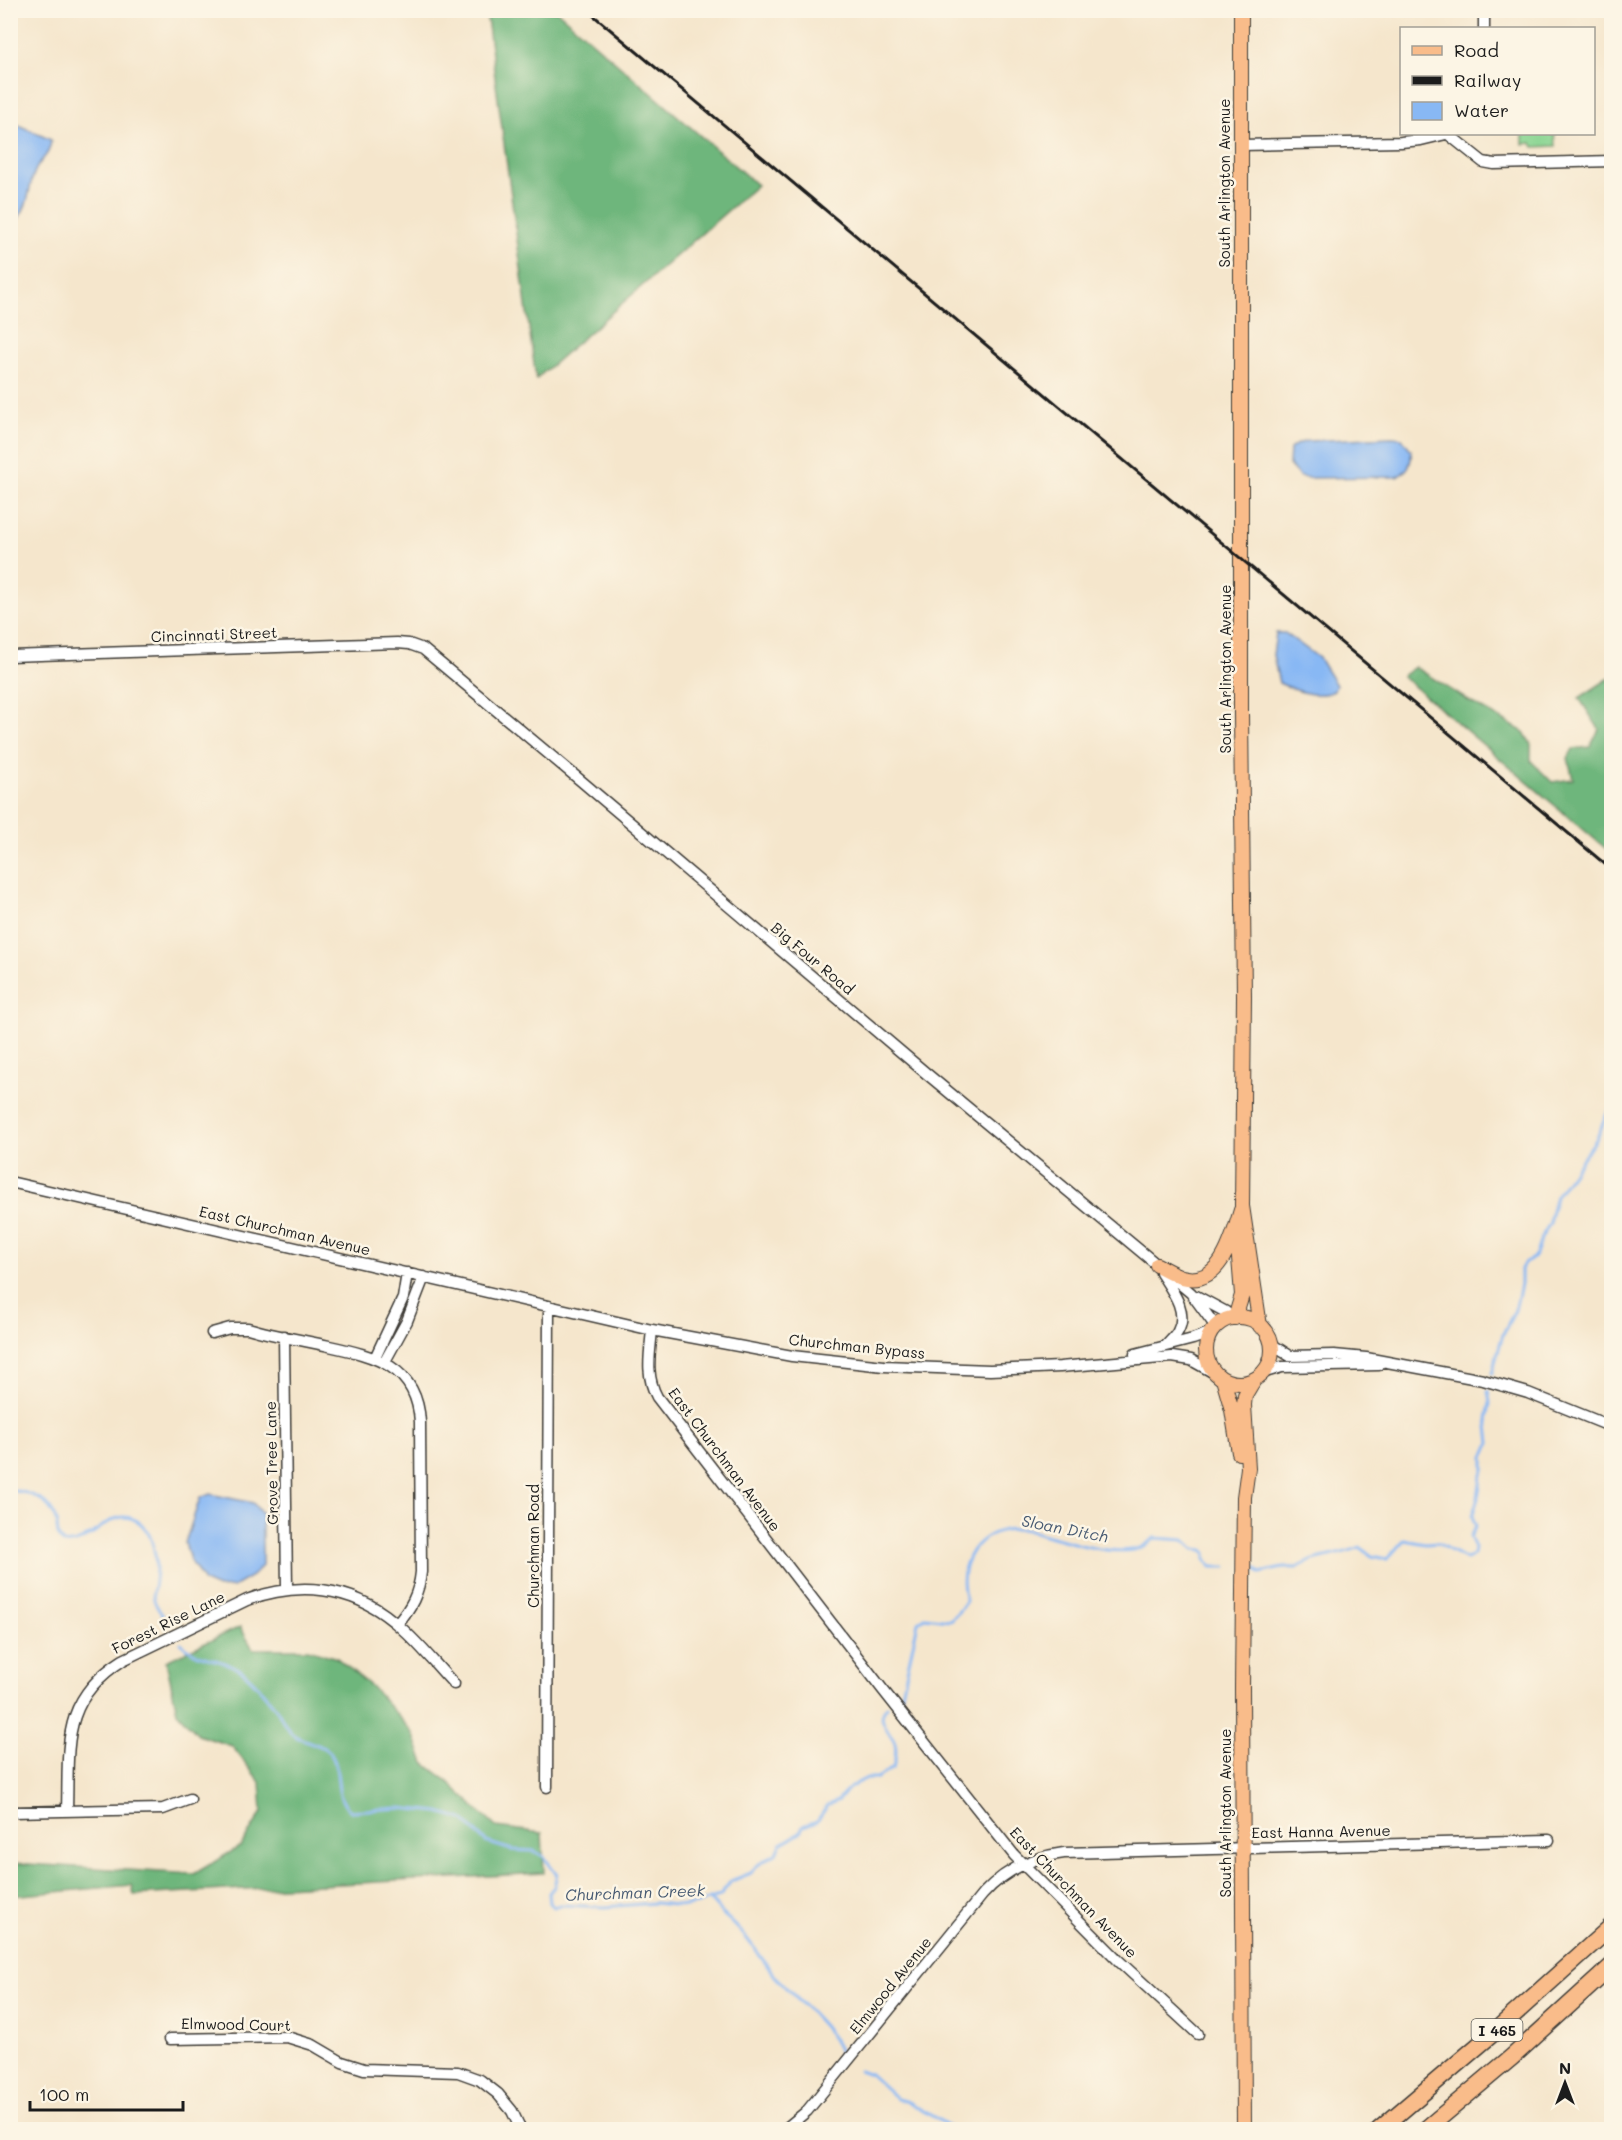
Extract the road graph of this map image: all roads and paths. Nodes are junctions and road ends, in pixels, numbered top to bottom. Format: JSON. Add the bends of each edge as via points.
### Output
{"nodes":[{"id":1,"x":1241,"y":10,"type":"edge"},
{"id":2,"x":1484,"y":10,"type":"edge"},
{"id":3,"x":1484,"y":27,"type":"edge"},
{"id":4,"x":1442,"y":135,"type":"edge"},
{"id":5,"x":1448,"y":135,"type":"edge"},
{"id":6,"x":1241,"y":146,"type":"junction"},
{"id":7,"x":1611,"y":161,"type":"edge"},
{"id":8,"x":417,"y":647,"type":"joint"},
{"id":9,"x":10,"y":656,"type":"edge"},
{"id":10,"x":10,"y":1182,"type":"edge"},
{"id":11,"x":1242,"y":1206,"type":"junction"},
{"id":12,"x":1236,"y":1225,"type":"junction"},
{"id":13,"x":1156,"y":1265,"type":"junction"},
{"id":14,"x":407,"y":1273,"type":"junction"},
{"id":15,"x":424,"y":1277,"type":"junction"},
{"id":16,"x":1191,"y":1293,"type":"junction"},
{"id":17,"x":549,"y":1305,"type":"junction"},
{"id":18,"x":1234,"y":1318,"type":"junction"},
{"id":19,"x":1260,"y":1326,"type":"junction"},
{"id":20,"x":652,"y":1329,"type":"junction"},
{"id":21,"x":1214,"y":1330,"type":"junction"},
{"id":22,"x":212,"y":1333,"type":"dead end"},
{"id":23,"x":284,"y":1336,"type":"junction"},
{"id":24,"x":1271,"y":1344,"type":"junction"},
{"id":25,"x":1166,"y":1346,"type":"junction"},
{"id":26,"x":380,"y":1361,"type":"junction"},
{"id":27,"x":1392,"y":1365,"type":"junction"},
{"id":28,"x":1060,"y":1367,"type":"junction"},
{"id":29,"x":1219,"y":1376,"type":"junction"},
{"id":30,"x":1258,"y":1377,"type":"junction"},
{"id":31,"x":1611,"y":1426,"type":"edge"},
{"id":32,"x":1244,"y":1497,"type":"junction"},
{"id":33,"x":287,"y":1589,"type":"junction"},
{"id":34,"x":397,"y":1624,"type":"junction"},
{"id":35,"x":454,"y":1684,"type":"dead end"},
{"id":36,"x":548,"y":1787,"type":"dead end"},
{"id":37,"x":190,"y":1799,"type":"dead end"},
{"id":38,"x":67,"y":1811,"type":"junction"},
{"id":39,"x":12,"y":1812,"type":"dead end"},
{"id":40,"x":1549,"y":1840,"type":"dead end"},
{"id":41,"x":1242,"y":1848,"type":"junction"},
{"id":42,"x":1023,"y":1864,"type":"junction"},
{"id":43,"x":1611,"y":1926,"type":"edge"},
{"id":44,"x":1611,"y":1966,"type":"edge"},
{"id":45,"x":1198,"y":2034,"type":"dead end"},
{"id":46,"x":170,"y":2038,"type":"dead end"},
{"id":47,"x":521,"y":2130,"type":"edge"},
{"id":48,"x":784,"y":2130,"type":"edge"},
{"id":49,"x":1244,"y":2130,"type":"edge"},
{"id":50,"x":1379,"y":2130,"type":"edge"},
{"id":51,"x":1425,"y":2130,"type":"edge"}],
"edges":[{"from":1,"to":6,"type":"main road","name":"South Arlington Avenue"},
{"from":2,"to":3,"type":"street"},
{"from":4,"to":6,"type":"street","via":[[1401,142]]},
{"from":5,"to":7,"type":"street","via":[[1483,162],[1494,164]]},
{"from":6,"to":11,"type":"main road","name":"South Arlington Avenue"},
{"from":8,"to":9,"type":"street","name":"Cincinnati Street","via":[[397,643]]},
{"from":8,"to":13,"type":"street","name":"Big Four Road"},
{"from":10,"to":14,"type":"street","name":"East Churchman Avenue"},
{"from":11,"to":12,"type":"main road"},
{"from":11,"to":19,"type":"main road","name":"South Arlington Avenue"},
{"from":12,"to":13,"type":"main road","via":[[1227,1252],[1207,1273],[1182,1277]]},
{"from":12,"to":18,"type":"main road","via":[[1242,1295]]},
{"from":13,"to":16,"type":"street","name":"Big Four Road"},
{"from":13,"to":25,"type":"street","via":[[1177,1298],[1181,1315],[1179,1330]]},
{"from":14,"to":15,"type":"street","name":"East Churchman Avenue"},
{"from":14,"to":26,"type":"street","via":[[403,1298]]},
{"from":15,"to":17,"type":"street","name":"East Churchman Avenue"},
{"from":15,"to":26,"type":"street","via":[[407,1321]]},
{"from":16,"to":18,"type":"street","name":"Big Four Road"},
{"from":16,"to":21,"type":"street","name":"Big Four Road"},
{"from":17,"to":20,"type":"street","name":"East Churchman Avenue"},
{"from":17,"to":36,"type":"street","name":"Churchman Road"},
{"from":18,"to":19,"type":"main road","via":[[1248,1319]]},
{"from":18,"to":21,"type":"main road"},
{"from":19,"to":24,"type":"main road"},
{"from":20,"to":28,"type":"street","name":"Churchman Bypass","via":[[794,1356],[884,1366],[965,1370]]},
{"from":20,"to":42,"type":"street","name":"East Churchman Avenue","via":[[649,1370],[657,1397]]},
{"from":21,"to":25,"type":"street","name":"Churchman Bypass"},
{"from":21,"to":29,"type":"main road","via":[[1208,1340],[1207,1358]]},
{"from":22,"to":23,"type":"street","via":[[248,1328]]},
{"from":23,"to":26,"type":"street"},
{"from":23,"to":33,"type":"street","name":"Grove Tree Lane"},
{"from":24,"to":27,"type":"street","via":[[1290,1356],[1366,1358]]},
{"from":24,"to":30,"type":"main road","via":[[1270,1360]]},
{"from":25,"to":28,"type":"street","name":"Churchman Bypass"},
{"from":26,"to":34,"type":"street","via":[[406,1380],[417,1400],[420,1422],[419,1585],[408,1611]]},
{"from":27,"to":30,"type":"street","via":[[1282,1367]]},
{"from":27,"to":31,"type":"street","via":[[1506,1386]]},
{"from":28,"to":29,"type":"street","name":"Churchman Bypass","via":[[1172,1357],[1191,1360]]},
{"from":29,"to":30,"type":"main road","via":[[1238,1383]]},
{"from":29,"to":32,"type":"main road","name":"South Arlington Avenue","via":[[1232,1410]]},
{"from":30,"to":32,"type":"main road","name":"South Arlington Avenue","via":[[1245,1395],[1248,1468]]},
{"from":32,"to":41,"type":"main road","name":"South Arlington Avenue"},
{"from":33,"to":34,"type":"street","name":"Forest Rise Lane","via":[[338,1592],[375,1608]]},
{"from":33,"to":38,"type":"street","name":"Forest Rise Lane","via":[[247,1600],[123,1660],[91,1685],[75,1711],[70,1729]]},
{"from":34,"to":35,"type":"street","name":"Forest Rise Lane"},
{"from":37,"to":38,"type":"street","via":[[164,1809]]},
{"from":38,"to":39,"type":"street"},
{"from":40,"to":41,"type":"street","name":"East Hanna Avenue"},
{"from":41,"to":42,"type":"street","name":"East Hanna Avenue","via":[[1064,1854]]},
{"from":41,"to":49,"type":"main road","name":"South Arlington Avenue"},
{"from":42,"to":45,"type":"street","name":"East Churchman Avenue"},
{"from":42,"to":48,"type":"street","name":"Elmwood Avenue","via":[[1001,1876],[982,1894],[816,2100]]},
{"from":43,"to":50,"type":"highway","number":"I 465","via":[[1469,2055]]},
{"from":44,"to":51,"type":"highway","number":"I 465"},
{"from":46,"to":47,"type":"street","name":"Elmwood Court","via":[[287,2037],[364,2069],[458,2072],[480,2080],[498,2094],[512,2110]]}]}
